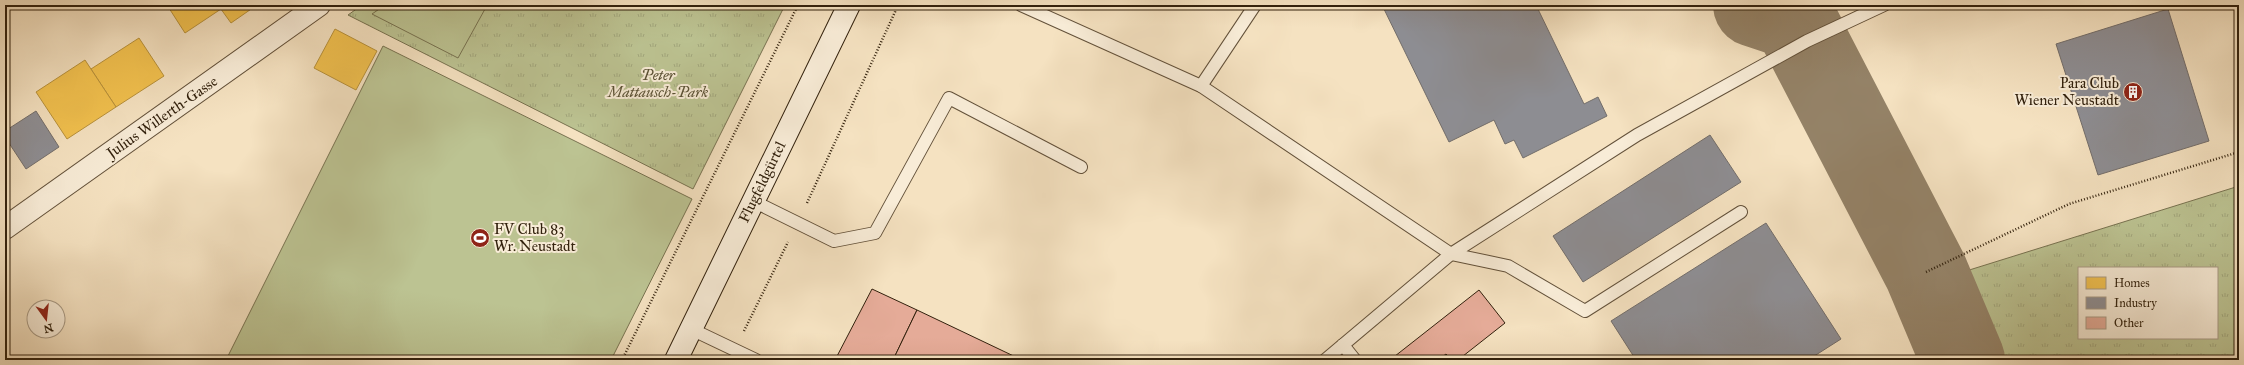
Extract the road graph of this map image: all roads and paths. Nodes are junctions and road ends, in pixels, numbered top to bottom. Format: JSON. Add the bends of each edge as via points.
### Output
{"nodes":[{"id":1,"x":319,"y":5,"type":"edge"},
{"id":2,"x":798,"y":5,"type":"edge"},
{"id":3,"x":849,"y":5,"type":"edge"},
{"id":4,"x":895,"y":5,"type":"edge"},
{"id":5,"x":1021,"y":5,"type":"edge"},
{"id":6,"x":1255,"y":5,"type":"edge"},
{"id":7,"x":1884,"y":5,"type":"edge"},
{"id":8,"x":1201,"y":86,"type":"junction"},
{"id":9,"x":2239,"y":152,"type":"edge"},
{"id":10,"x":1081,"y":167,"type":"dead end"},
{"id":11,"x":753,"y":201,"type":"junction"},
{"id":12,"x":1740,"y":212,"type":"dead end"},
{"id":13,"x":798,"y":224,"type":"junction"},
{"id":14,"x":5,"y":228,"type":"edge"},
{"id":15,"x":1451,"y":254,"type":"junction"},
{"id":16,"x":1926,"y":272,"type":"dead end"},
{"id":17,"x":691,"y":329,"type":"junction"},
{"id":18,"x":1343,"y":345,"type":"junction"},
{"id":19,"x":735,"y":350,"type":"junction"},
{"id":20,"x":622,"y":360,"type":"edge"},
{"id":21,"x":676,"y":360,"type":"edge"},
{"id":22,"x":756,"y":360,"type":"edge"},
{"id":23,"x":1325,"y":360,"type":"edge"},
{"id":24,"x":1355,"y":360,"type":"edge"}],
"edges":[{"from":1,"to":14,"type":"street","name":"Julius Willerth-Gasse"},
{"from":2,"to":20,"type":"path"},
{"from":3,"to":11,"type":"street","name":"Flugfeldgürtel"},
{"from":4,"to":13,"type":"path","via":[[896,12]]},
{"from":5,"to":8,"type":"lane"},
{"from":6,"to":8,"type":"lane"},
{"from":7,"to":15,"type":"lane","via":[[1807,41],[1637,135]]},
{"from":8,"to":15,"type":"lane"},
{"from":9,"to":16,"type":"path","via":[[2069,204]]},
{"from":10,"to":13,"type":"lane","via":[[949,98],[875,233],[834,241]]},
{"from":11,"to":13,"type":"lane"},
{"from":11,"to":17,"type":"street","name":"Flugfeldgürtel"},
{"from":12,"to":15,"type":"lane","via":[[1584,311],[1508,266]]},
{"from":13,"to":19,"type":"path"},
{"from":15,"to":18,"type":"lane"},
{"from":17,"to":19,"type":"lane"},
{"from":17,"to":21,"type":"street","name":"Flugfeldgürtel"},
{"from":18,"to":23,"type":"lane"},
{"from":18,"to":24,"type":"lane"},
{"from":19,"to":22,"type":"lane"}]}
